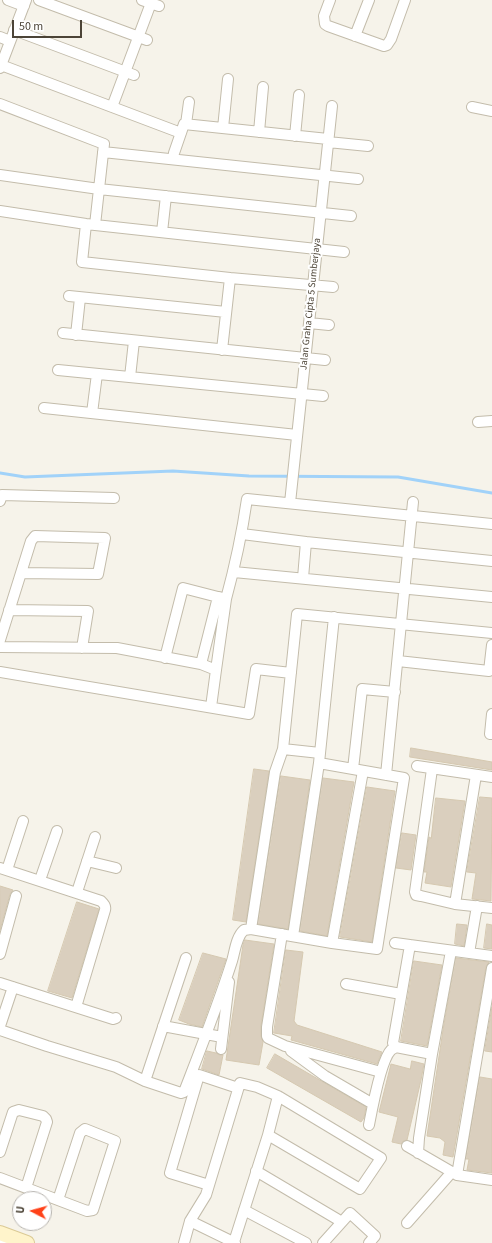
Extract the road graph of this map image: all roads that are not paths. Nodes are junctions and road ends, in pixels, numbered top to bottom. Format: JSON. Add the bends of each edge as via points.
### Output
{"nodes":[{"id":1,"x":8,"y":0,"type":"edge"},
{"id":2,"x":39,"y":0,"type":"edge"},
{"id":3,"x":330,"y":0,"type":"edge"},
{"id":4,"x":369,"y":0,"type":"edge"},
{"id":5,"x":406,"y":0,"type":"edge"},
{"id":6,"x":25,"y":3,"type":"edge"},
{"id":7,"x":151,"y":3,"type":"edge"},
{"id":8,"x":14,"y":30,"type":"junction"},
{"id":9,"x":355,"y":36,"type":"junction"},
{"id":10,"x":0,"y":37,"type":"edge"},
{"id":11,"x":143,"y":38,"type":"junction"},
{"id":12,"x":10,"y":41,"type":"junction"},
{"id":13,"x":1,"y":66,"type":"edge"},
{"id":14,"x":130,"y":73,"type":"junction"},
{"id":15,"x":228,"y":79,"type":"dead end"},
{"id":16,"x":263,"y":88,"type":"dead end"},
{"id":17,"x":299,"y":95,"type":"dead end"},
{"id":18,"x":189,"y":102,"type":"dead end"},
{"id":19,"x":0,"y":104,"type":"edge"},
{"id":20,"x":332,"y":106,"type":"dead end"},
{"id":21,"x":112,"y":107,"type":"junction"},
{"id":22,"x":472,"y":107,"type":"dead end"},
{"id":23,"x":492,"y":111,"type":"edge"},
{"id":24,"x":222,"y":128,"type":"junction"},
{"id":25,"x":184,"y":129,"type":"junction"},
{"id":26,"x":258,"y":132,"type":"junction"},
{"id":27,"x":295,"y":136,"type":"junction"},
{"id":28,"x":328,"y":141,"type":"junction"},
{"id":29,"x":368,"y":146,"type":"dead end"},
{"id":30,"x":103,"y":152,"type":"junction"},
{"id":31,"x":173,"y":159,"type":"junction"},
{"id":32,"x":0,"y":175,"type":"edge"},
{"id":33,"x":324,"y":175,"type":"junction"},
{"id":34,"x":358,"y":179,"type":"dead end"},
{"id":35,"x":99,"y":189,"type":"junction"},
{"id":36,"x":166,"y":196,"type":"junction"},
{"id":37,"x":0,"y":211,"type":"edge"},
{"id":38,"x":321,"y":213,"type":"junction"},
{"id":39,"x":351,"y":216,"type":"dead end"},
{"id":40,"x":91,"y":225,"type":"junction"},
{"id":41,"x":162,"y":232,"type":"junction"},
{"id":42,"x":317,"y":249,"type":"junction"},
{"id":43,"x":344,"y":252,"type":"dead end"},
{"id":44,"x":230,"y":278,"type":"junction"},
{"id":45,"x":313,"y":285,"type":"junction"},
{"id":46,"x":333,"y":287,"type":"dead end"},
{"id":47,"x":69,"y":296,"type":"dead end"},
{"id":48,"x":80,"y":298,"type":"junction"},
{"id":49,"x":226,"y":312,"type":"junction"},
{"id":50,"x":309,"y":323,"type":"junction"},
{"id":51,"x":329,"y":325,"type":"dead end"},
{"id":52,"x":63,"y":333,"type":"dead end"},
{"id":53,"x":76,"y":335,"type":"junction"},
{"id":54,"x":134,"y":341,"type":"junction"},
{"id":55,"x":222,"y":350,"type":"junction"},
{"id":56,"x":305,"y":358,"type":"junction"},
{"id":57,"x":325,"y":360,"type":"dead end"},
{"id":58,"x":58,"y":370,"type":"dead end"},
{"id":59,"x":97,"y":374,"type":"junction"},
{"id":60,"x":130,"y":378,"type":"junction"},
{"id":61,"x":302,"y":394,"type":"junction"},
{"id":62,"x":323,"y":396,"type":"dead end"},
{"id":63,"x":44,"y":408,"type":"dead end"},
{"id":64,"x":92,"y":413,"type":"junction"},
{"id":65,"x":492,"y":421,"type":"edge"},
{"id":66,"x":478,"y":422,"type":"dead end"},
{"id":67,"x":297,"y":435,"type":"junction"},
{"id":68,"x":114,"y":498,"type":"dead end"},
{"id":69,"x":0,"y":501,"type":"edge"},
{"id":70,"x":413,"y":502,"type":"dead end"},
{"id":71,"x":290,"y":503,"type":"junction"},
{"id":72,"x":412,"y":516,"type":"junction"},
{"id":73,"x":492,"y":524,"type":"edge"},
{"id":74,"x":242,"y":534,"type":"junction"},
{"id":75,"x":306,"y":542,"type":"junction"},
{"id":76,"x":408,"y":552,"type":"junction"},
{"id":77,"x":492,"y":561,"type":"edge"},
{"id":78,"x":234,"y":572,"type":"junction"},
{"id":79,"x":21,"y":573,"type":"junction"},
{"id":80,"x":303,"y":578,"type":"junction"},
{"id":81,"x":405,"y":588,"type":"junction"},
{"id":82,"x":492,"y":597,"type":"edge"},
{"id":83,"x":222,"y":598,"type":"junction"},
{"id":84,"x":9,"y":610,"type":"junction"},
{"id":85,"x":334,"y":617,"type":"junction"},
{"id":86,"x":401,"y":624,"type":"junction"},
{"id":87,"x":492,"y":634,"type":"edge"},
{"id":88,"x":0,"y":640,"type":"edge"},
{"id":89,"x":492,"y":645,"type":"edge"},
{"id":90,"x":0,"y":647,"type":"edge"},
{"id":91,"x":82,"y":648,"type":"junction"},
{"id":92,"x":165,"y":658,"type":"junction"},
{"id":93,"x":398,"y":661,"type":"junction"},
{"id":94,"x":201,"y":664,"type":"junction"},
{"id":95,"x":216,"y":670,"type":"junction"},
{"id":96,"x":0,"y":672,"type":"edge"},
{"id":97,"x":291,"y":673,"type":"junction"},
{"id":98,"x":395,"y":692,"type":"junction"},
{"id":99,"x":211,"y":707,"type":"junction"},
{"id":100,"x":492,"y":714,"type":"edge"},
{"id":101,"x":492,"y":734,"type":"edge"},
{"id":102,"x":283,"y":749,"type":"junction"},
{"id":103,"x":319,"y":758,"type":"junction"},
{"id":104,"x":417,"y":766,"type":"dead end"},
{"id":105,"x":432,"y":768,"type":"junction"},
{"id":106,"x":353,"y":769,"type":"junction"},
{"id":107,"x":363,"y":771,"type":"junction"},
{"id":108,"x":386,"y":775,"type":"junction"},
{"id":109,"x":476,"y":775,"type":"junction"},
{"id":110,"x":492,"y":777,"type":"edge"},
{"id":111,"x":23,"y":821,"type":"dead end"},
{"id":112,"x":57,"y":831,"type":"dead end"},
{"id":113,"x":95,"y":837,"type":"dead end"},
{"id":114,"x":87,"y":861,"type":"junction"},
{"id":115,"x":116,"y":868,"type":"dead end"},
{"id":116,"x":3,"y":869,"type":"edge"},
{"id":117,"x":40,"y":880,"type":"junction"},
{"id":118,"x":77,"y":892,"type":"junction"},
{"id":119,"x":16,"y":896,"type":"dead end"},
{"id":120,"x":455,"y":904,"type":"junction"},
{"id":121,"x":477,"y":906,"type":"junction"},
{"id":122,"x":492,"y":908,"type":"edge"},
{"id":123,"x":251,"y":929,"type":"junction"},
{"id":124,"x":282,"y":934,"type":"junction"},
{"id":125,"x":293,"y":936,"type":"junction"},
{"id":126,"x":332,"y":943,"type":"junction"},
{"id":127,"x":395,"y":943,"type":"dead end"},
{"id":128,"x":410,"y":946,"type":"junction"},
{"id":129,"x":451,"y":951,"type":"junction"},
{"id":130,"x":469,"y":953,"type":"junction"},
{"id":131,"x":0,"y":954,"type":"edge"},
{"id":132,"x":492,"y":956,"type":"edge"},
{"id":133,"x":186,"y":958,"type":"dead end"},
{"id":134,"x":232,"y":960,"type":"junction"},
{"id":135,"x":492,"y":968,"type":"edge"},
{"id":136,"x":0,"y":983,"type":"edge"},
{"id":137,"x":346,"y":984,"type":"dead end"},
{"id":138,"x":13,"y":988,"type":"junction"},
{"id":139,"x":401,"y":994,"type":"junction"},
{"id":140,"x":76,"y":1007,"type":"junction"},
{"id":141,"x":116,"y":1018,"type":"dead end"},
{"id":142,"x":0,"y":1026,"type":"edge"},
{"id":143,"x":163,"y":1026,"type":"junction"},
{"id":144,"x":0,"y":1030,"type":"edge"},
{"id":145,"x":207,"y":1034,"type":"junction"},
{"id":146,"x":222,"y":1038,"type":"junction"},
{"id":147,"x":284,"y":1046,"type":"junction"},
{"id":148,"x":396,"y":1047,"type":"junction"},
{"id":149,"x":221,"y":1049,"type":"dead end"},
{"id":150,"x":432,"y":1054,"type":"junction"},
{"id":151,"x":381,"y":1072,"type":"junction"},
{"id":152,"x":145,"y":1081,"type":"junction"},
{"id":153,"x":238,"y":1088,"type":"junction"},
{"id":154,"x":278,"y":1096,"type":"junction"},
{"id":155,"x":373,"y":1104,"type":"junction"},
{"id":156,"x":369,"y":1125,"type":"dead end"},
{"id":157,"x":268,"y":1135,"type":"junction"},
{"id":158,"x":407,"y":1146,"type":"dead end"},
{"id":159,"x":0,"y":1152,"type":"edge"},
{"id":160,"x":418,"y":1153,"type":"junction"},
{"id":161,"x":256,"y":1171,"type":"junction"},
{"id":162,"x":454,"y":1174,"type":"junction"},
{"id":163,"x":0,"y":1178,"type":"edge"},
{"id":164,"x":492,"y":1180,"type":"edge"},
{"id":165,"x":209,"y":1185,"type":"junction"},
{"id":166,"x":26,"y":1188,"type":"junction"},
{"id":167,"x":58,"y":1200,"type":"junction"},
{"id":168,"x":244,"y":1210,"type":"junction"},
{"id":169,"x":190,"y":1221,"type":"junction"},
{"id":170,"x":342,"y":1222,"type":"junction"},
{"id":171,"x":407,"y":1223,"type":"dead end"},
{"id":172,"x":0,"y":1233,"type":"edge"},
{"id":173,"x":0,"y":1242,"type":"edge"},
{"id":174,"x":15,"y":1242,"type":"edge"},
{"id":175,"x":184,"y":1243,"type":"edge"},
{"id":176,"x":234,"y":1243,"type":"edge"},
{"id":177,"x":306,"y":1243,"type":"edge"},
{"id":178,"x":323,"y":1243,"type":"edge"},
{"id":179,"x":369,"y":1243,"type":"edge"}],
"edges":[{"from":1,"to":6,"type":"street"},
{"from":2,"to":11,"type":"street"},
{"from":3,"to":9,"type":"street","via":[[324,16],[325,24]]},
{"from":4,"to":9,"type":"street"},
{"from":5,"to":9,"type":"street","via":[[387,45],[381,46]]},
{"from":6,"to":8,"type":"street"},
{"from":7,"to":11,"type":"street"},
{"from":8,"to":12,"type":"street"},
{"from":8,"to":14,"type":"street"},
{"from":10,"to":12,"type":"street"},
{"from":11,"to":14,"type":"street"},
{"from":12,"to":13,"type":"street"},
{"from":13,"to":21,"type":"street"},
{"from":14,"to":21,"type":"street"},
{"from":15,"to":24,"type":"street"},
{"from":16,"to":26,"type":"street"},
{"from":17,"to":27,"type":"street"},
{"from":18,"to":25,"type":"street"},
{"from":19,"to":30,"type":"street","via":[[104,144]]},
{"from":20,"to":28,"type":"street","name":"Jalan Graha Cipta 5 Sumberjaya"},
{"from":21,"to":25,"type":"street"},
{"from":22,"to":23,"type":"street"},
{"from":24,"to":25,"type":"street"},
{"from":24,"to":26,"type":"street"},
{"from":25,"to":31,"type":"street"},
{"from":26,"to":27,"type":"street"},
{"from":27,"to":28,"type":"street"},
{"from":28,"to":29,"type":"street"},
{"from":28,"to":33,"type":"street","name":"Jalan Graha Cipta 5 Sumberjaya"},
{"from":30,"to":31,"type":"street"},
{"from":30,"to":35,"type":"street"},
{"from":31,"to":33,"type":"street"},
{"from":32,"to":35,"type":"street"},
{"from":33,"to":34,"type":"street"},
{"from":33,"to":38,"type":"street","name":"Jalan Graha Cipta 5 Sumberjaya"},
{"from":35,"to":36,"type":"street"},
{"from":35,"to":40,"type":"street"},
{"from":36,"to":38,"type":"street"},
{"from":36,"to":41,"type":"street"},
{"from":37,"to":40,"type":"street"},
{"from":38,"to":39,"type":"street"},
{"from":38,"to":42,"type":"street","name":"Jalan Graha Cipta 5 Sumberjaya"},
{"from":40,"to":41,"type":"street"},
{"from":40,"to":44,"type":"street","via":[[82,262]]},
{"from":41,"to":42,"type":"street"},
{"from":42,"to":43,"type":"street"},
{"from":42,"to":45,"type":"street","name":"Jalan Graha Cipta 5 Sumberjaya"},
{"from":44,"to":45,"type":"street"},
{"from":44,"to":49,"type":"street"},
{"from":45,"to":46,"type":"street"},
{"from":45,"to":50,"type":"street","name":"Jalan Graha Cipta 5 Sumberjaya"},
{"from":47,"to":48,"type":"street"},
{"from":48,"to":49,"type":"street"},
{"from":48,"to":53,"type":"street"},
{"from":49,"to":55,"type":"street"},
{"from":50,"to":51,"type":"street"},
{"from":50,"to":56,"type":"street","name":"Jalan Graha Cipta 5 Sumberjaya"},
{"from":52,"to":53,"type":"street"},
{"from":53,"to":54,"type":"street"},
{"from":54,"to":55,"type":"street"},
{"from":54,"to":60,"type":"street"},
{"from":55,"to":56,"type":"street"},
{"from":56,"to":57,"type":"street"},
{"from":56,"to":61,"type":"street","name":"Jalan Graha Cipta 5 Sumberjaya"},
{"from":58,"to":59,"type":"street"},
{"from":59,"to":60,"type":"street"},
{"from":59,"to":64,"type":"street"},
{"from":60,"to":61,"type":"street"},
{"from":61,"to":62,"type":"street"},
{"from":61,"to":67,"type":"street","name":"Jalan Graha Cipta 5 Sumberjaya"},
{"from":63,"to":64,"type":"street"},
{"from":64,"to":67,"type":"street"},
{"from":65,"to":66,"type":"street"},
{"from":67,"to":71,"type":"street","name":"Jalan Graha Cipta 5 Sumberjaya"},
{"from":68,"to":69,"type":"street","via":[[2,496]]},
{"from":70,"to":72,"type":"street"},
{"from":71,"to":72,"type":"street"},
{"from":71,"to":74,"type":"street","via":[[247,499]]},
{"from":72,"to":73,"type":"street"},
{"from":72,"to":76,"type":"street"},
{"from":74,"to":75,"type":"street"},
{"from":74,"to":78,"type":"street"},
{"from":75,"to":76,"type":"street"},
{"from":75,"to":80,"type":"street"},
{"from":76,"to":77,"type":"street"},
{"from":76,"to":81,"type":"street"},
{"from":78,"to":80,"type":"street"},
{"from":78,"to":83,"type":"street"},
{"from":79,"to":79,"type":"street","via":[[98,574],[105,538],[35,536]]},
{"from":79,"to":84,"type":"street"},
{"from":80,"to":81,"type":"street"},
{"from":81,"to":82,"type":"street"},
{"from":81,"to":86,"type":"street"},
{"from":83,"to":92,"type":"street","via":[[183,588]]},
{"from":83,"to":94,"type":"street"},
{"from":83,"to":95,"type":"street"},
{"from":84,"to":88,"type":"street"},
{"from":84,"to":91,"type":"street","via":[[88,611]]},
{"from":85,"to":86,"type":"street"},
{"from":85,"to":97,"type":"street","via":[[297,614]]},
{"from":85,"to":103,"type":"street"},
{"from":86,"to":87,"type":"street"},
{"from":86,"to":93,"type":"street"},
{"from":89,"to":93,"type":"street","via":[[490,671]]},
{"from":90,"to":91,"type":"street"},
{"from":91,"to":92,"type":"street","via":[[117,648]]},
{"from":92,"to":94,"type":"street"},
{"from":93,"to":98,"type":"street"},
{"from":94,"to":95,"type":"street"},
{"from":95,"to":99,"type":"street"},
{"from":96,"to":99,"type":"street"},
{"from":97,"to":99,"type":"street","via":[[256,669],[249,714]]},
{"from":97,"to":102,"type":"street"},
{"from":98,"to":106,"type":"street","via":[[362,689]]},
{"from":98,"to":108,"type":"street"},
{"from":100,"to":101,"type":"street"},
{"from":102,"to":103,"type":"street"},
{"from":102,"to":123,"type":"street","via":[[275,772]]},
{"from":103,"to":106,"type":"street"},
{"from":103,"to":125,"type":"street"},
{"from":104,"to":105,"type":"street"},
{"from":105,"to":109,"type":"street"},
{"from":105,"to":120,"type":"street","via":[[415,890],[418,896]]},
{"from":106,"to":107,"type":"street"},
{"from":107,"to":108,"type":"street"},
{"from":107,"to":126,"type":"street"},
{"from":108,"to":126,"type":"street","via":[[404,778],[377,948]]},
{"from":109,"to":110,"type":"street"},
{"from":109,"to":120,"type":"street"},
{"from":111,"to":116,"type":"street"},
{"from":112,"to":117,"type":"street"},
{"from":113,"to":114,"type":"street"},
{"from":114,"to":115,"type":"street"},
{"from":114,"to":118,"type":"street"},
{"from":116,"to":117,"type":"street"},
{"from":117,"to":118,"type":"street"},
{"from":118,"to":140,"type":"street","via":[[101,901],[106,907]]},
{"from":119,"to":131,"type":"street"},
{"from":120,"to":121,"type":"street"},
{"from":121,"to":122,"type":"street"},
{"from":121,"to":130,"type":"street"},
{"from":123,"to":124,"type":"street"},
{"from":123,"to":134,"type":"street","via":[[240,933]]},
{"from":124,"to":125,"type":"street"},
{"from":124,"to":147,"type":"street","via":[[266,1033],[268,1038]]},
{"from":125,"to":126,"type":"street"},
{"from":127,"to":128,"type":"street"},
{"from":128,"to":129,"type":"street"},
{"from":128,"to":139,"type":"street"},
{"from":129,"to":130,"type":"street"},
{"from":129,"to":150,"type":"street"},
{"from":130,"to":132,"type":"street"},
{"from":133,"to":143,"type":"street"},
{"from":134,"to":145,"type":"street"},
{"from":134,"to":146,"type":"street"},
{"from":135,"to":162,"type":"street"},
{"from":136,"to":138,"type":"street"},
{"from":137,"to":139,"type":"street"},
{"from":138,"to":140,"type":"street"},
{"from":138,"to":142,"type":"street"},
{"from":139,"to":148,"type":"street","via":[[393,1041]]},
{"from":140,"to":141,"type":"street"},
{"from":143,"to":145,"type":"street"},
{"from":143,"to":152,"type":"street"},
{"from":144,"to":152,"type":"street","via":[[116,1067]]},
{"from":145,"to":146,"type":"street"},
{"from":145,"to":152,"type":"street","via":[[184,1092],[181,1094]]},
{"from":146,"to":149,"type":"street"},
{"from":147,"to":151,"type":"street"},
{"from":147,"to":155,"type":"street","via":[[325,1076]]},
{"from":148,"to":150,"type":"street"},
{"from":148,"to":151,"type":"street","via":[[386,1058]]},
{"from":150,"to":160,"type":"street"},
{"from":151,"to":155,"type":"street"},
{"from":153,"to":154,"type":"street","via":[[240,1083]]},
{"from":153,"to":165,"type":"street"},
{"from":153,"to":165,"type":"street","via":[[200,1075],[170,1173]]},
{"from":154,"to":157,"type":"street"},
{"from":154,"to":157,"type":"street","via":[[381,1158],[360,1189]]},
{"from":155,"to":156,"type":"street"},
{"from":157,"to":161,"type":"street"},
{"from":158,"to":160,"type":"street"},
{"from":159,"to":166,"type":"street","via":[[15,1110],[43,1116],[46,1119]]},
{"from":160,"to":162,"type":"street"},
{"from":161,"to":168,"type":"street"},
{"from":161,"to":170,"type":"street"},
{"from":162,"to":164,"type":"street"},
{"from":162,"to":171,"type":"street"},
{"from":163,"to":166,"type":"street"},
{"from":165,"to":169,"type":"street","via":[[206,1195]]},
{"from":166,"to":167,"type":"street"},
{"from":167,"to":167,"type":"street","via":[[87,1211],[93,1210],[116,1141],[85,1129],[80,1132]]},
{"from":168,"to":176,"type":"street"},
{"from":168,"to":177,"type":"street"},
{"from":169,"to":175,"type":"street"},
{"from":169,"to":176,"type":"street"},
{"from":170,"to":178,"type":"street"},
{"from":170,"to":179,"type":"street","via":[[350,1213],[376,1236]]},
{"from":172,"to":174,"type":"main road"},
{"from":173,"to":174,"type":"street"}]}
